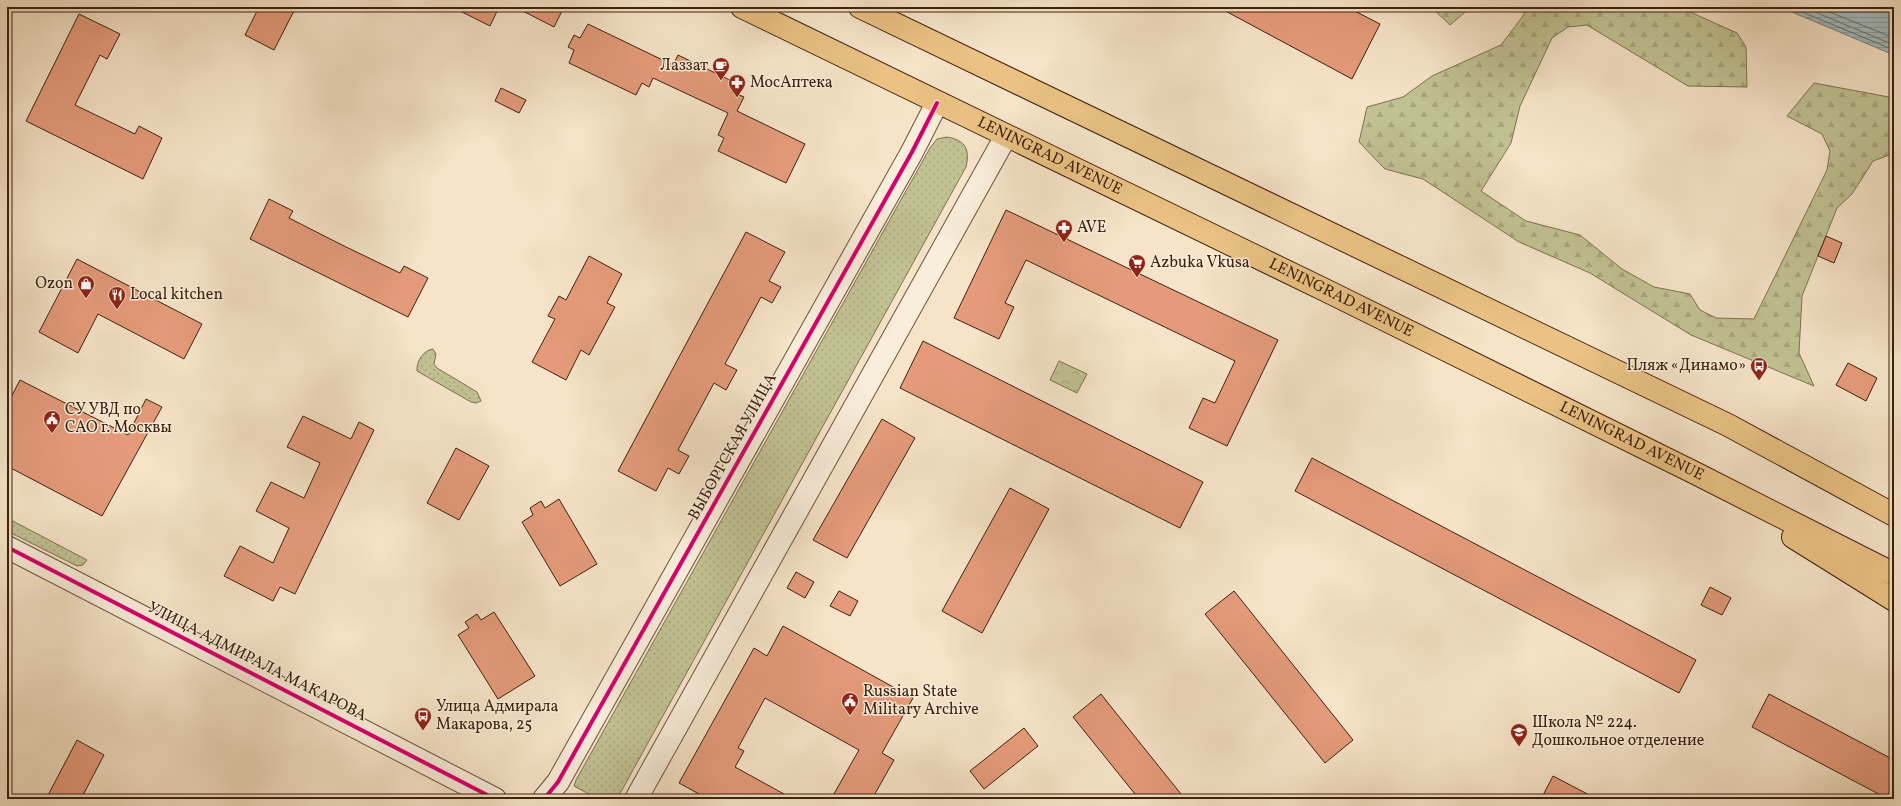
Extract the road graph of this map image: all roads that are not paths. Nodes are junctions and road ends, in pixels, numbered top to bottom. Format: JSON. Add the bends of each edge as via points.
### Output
{"nodes":[{"id":1,"x":742,"y":7,"type":"edge"},
{"id":2,"x":860,"y":7,"type":"edge"},
{"id":3,"x":937,"y":103,"type":"junction"},
{"id":4,"x":1006,"y":136,"type":"junction"},
{"id":5,"x":1728,"y":425,"type":"junction"},
{"id":6,"x":1695,"y":473,"type":"junction"},
{"id":7,"x":1894,"y":500,"type":"edge"},
{"id":8,"x":1894,"y":515,"type":"edge"},
{"id":9,"x":7,"y":547,"type":"edge"},
{"id":10,"x":1894,"y":574,"type":"edge"},
{"id":11,"x":1894,"y":600,"type":"edge"},
{"id":12,"x":495,"y":799,"type":"edge"},
{"id":13,"x":544,"y":799,"type":"edge"},
{"id":14,"x":636,"y":799,"type":"edge"}],
"edges":[{"from":1,"to":3,"type":"main road","name":"LENINGRAD AVENUE"},
{"from":2,"to":5,"type":"main road"},
{"from":3,"to":4,"type":"main road","name":"LENINGRAD AVENUE"},
{"from":3,"to":13,"type":"street","name":"ВЫБОРГСКАЯ УЛИЦА","via":[[912,152],[558,782]]},
{"from":4,"to":6,"type":"main road","name":"LENINGRAD AVENUE"},
{"from":4,"to":14,"type":"street"},
{"from":5,"to":7,"type":"main road"},
{"from":5,"to":8,"type":"main road"},
{"from":6,"to":10,"type":"main road","name":"LENINGRAD AVENUE"},
{"from":6,"to":11,"type":"main road"},
{"from":9,"to":12,"type":"street","name":"УЛИЦА АДМИРАЛА МАКАРОВА"}]}
